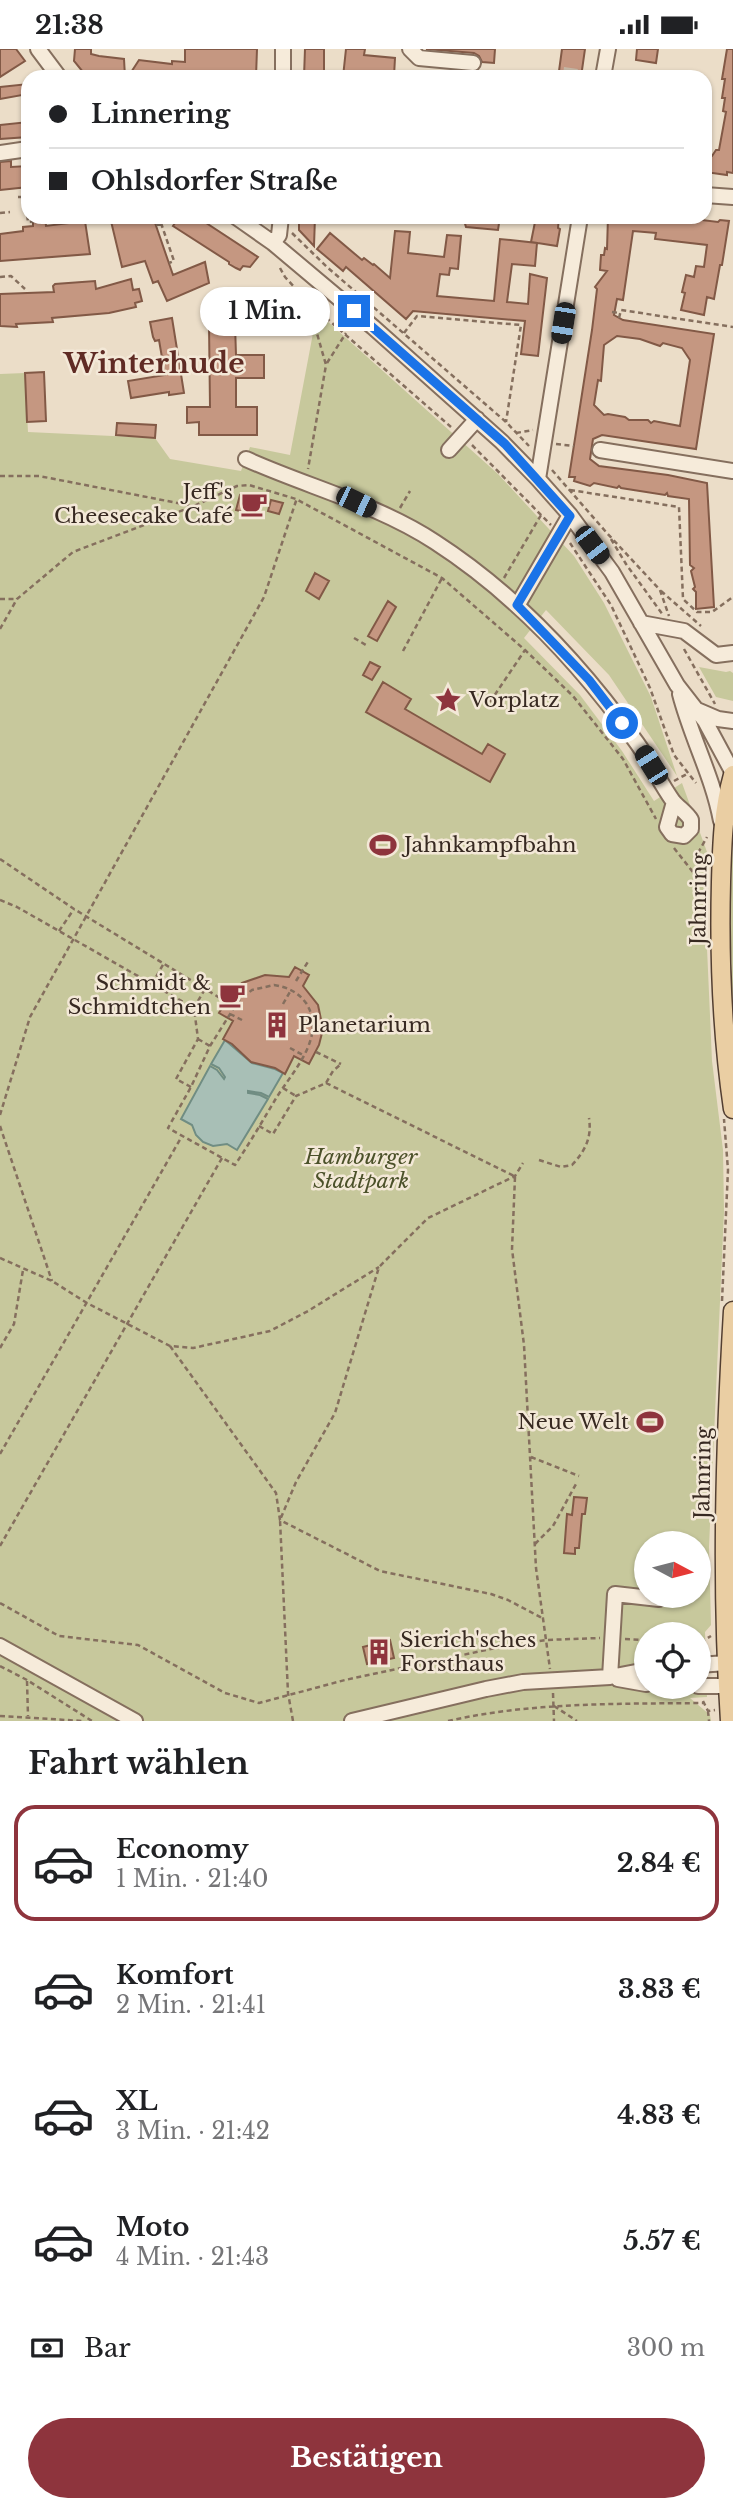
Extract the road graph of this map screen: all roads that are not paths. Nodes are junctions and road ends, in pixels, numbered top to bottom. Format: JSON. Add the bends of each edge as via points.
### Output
{"nodes":[{"id":1,"x":38,"y":49,"type":"edge"},
{"id":2,"x":283,"y":49,"type":"edge"},
{"id":3,"x":410,"y":49,"type":"edge"},
{"id":4,"x":608,"y":49,"type":"edge"},
{"id":5,"x":473,"y":63,"type":"dead end"},
{"id":6,"x":54,"y":70,"type":"edge"},
{"id":7,"x":283,"y":70,"type":"edge"},
{"id":8,"x":604,"y":70,"type":"edge"},
{"id":9,"x":21,"y":150,"type":"edge"},
{"id":10,"x":0,"y":153,"type":"edge"},
{"id":11,"x":712,"y":196,"type":"edge"},
{"id":12,"x":733,"y":197,"type":"edge"},
{"id":13,"x":238,"y":224,"type":"edge"},
{"id":14,"x":281,"y":224,"type":"edge"},
{"id":15,"x":579,"y":224,"type":"edge"},
{"id":16,"x":273,"y":243,"type":"junction"},
{"id":17,"x":477,"y":419,"type":"junction"},
{"id":18,"x":449,"y":450,"type":"dead end"},
{"id":19,"x":600,"y":450,"type":"dead end"},
{"id":20,"x":246,"y":459,"type":"dead end"},
{"id":21,"x":733,"y":465,"type":"edge"},
{"id":22,"x":733,"y":473,"type":"edge"},
{"id":23,"x":538,"y":479,"type":"junction"},
{"id":24,"x":570,"y":516,"type":"junction"},
{"id":25,"x":517,"y":605,"type":"junction"},
{"id":26,"x":641,"y":623,"type":"junction"},
{"id":27,"x":733,"y":653,"type":"edge"},
{"id":28,"x":677,"y":685,"type":"junction"},
{"id":29,"x":696,"y":709,"type":"junction"},
{"id":30,"x":733,"y":721,"type":"edge"},
{"id":31,"x":702,"y":756,"type":"junction"},
{"id":32,"x":733,"y":773,"type":"edge"},
{"id":33,"x":674,"y":802,"type":"dead end"},
{"id":34,"x":713,"y":838,"type":"junction"},
{"id":35,"x":727,"y":1109,"type":"edge"},
{"id":36,"x":728,"y":1307,"type":"edge"},
{"id":37,"x":634,"y":1596,"type":"edge"},
{"id":38,"x":0,"y":1646,"type":"edge"},
{"id":39,"x":711,"y":1660,"type":"edge"},
{"id":40,"x":730,"y":1663,"type":"edge"},
{"id":41,"x":634,"y":1673,"type":"edge"},
{"id":42,"x":610,"y":1678,"type":"junction"},
{"id":43,"x":634,"y":1682,"type":"edge"},
{"id":44,"x":731,"y":1686,"type":"edge"},
{"id":45,"x":711,"y":1689,"type":"edge"},
{"id":46,"x":135,"y":1721,"type":"edge"},
{"id":47,"x":352,"y":1721,"type":"edge"},
{"id":48,"x":730,"y":1721,"type":"edge"}],
"edges":[{"from":1,"to":6,"type":"street"},
{"from":2,"to":7,"type":"street"},
{"from":3,"to":5,"type":"street","via":[[418,58]]},
{"from":4,"to":8,"type":"street"},
{"from":9,"to":10,"type":"street"},
{"from":11,"to":12,"type":"street"},
{"from":13,"to":16,"type":"street"},
{"from":14,"to":16,"type":"street"},
{"from":15,"to":23,"type":"street"},
{"from":16,"to":17,"type":"street"},
{"from":17,"to":18,"type":"street"},
{"from":17,"to":23,"type":"street"},
{"from":19,"to":22,"type":"street"},
{"from":20,"to":25,"type":"street","via":[[434,541]]},
{"from":21,"to":22,"type":"street"},
{"from":23,"to":24,"type":"street"},
{"from":24,"to":25,"type":"street"},
{"from":24,"to":26,"type":"street","via":[[612,572]]},
{"from":25,"to":33,"type":"street","via":[[589,680],[638,744]]},
{"from":26,"to":27,"type":"street","via":[[684,631],[716,655]]},
{"from":26,"to":28,"type":"street"},
{"from":28,"to":29,"type":"street"},
{"from":28,"to":31,"type":"street"},
{"from":29,"to":30,"type":"street","via":[[709,717]]},
{"from":29,"to":32,"type":"street"},
{"from":31,"to":32,"type":"street","via":[[718,769]]},
{"from":31,"to":34,"type":"street","via":[[719,811]]},
{"from":32,"to":34,"type":"main road","name":"Jahnring"},
{"from":34,"to":35,"type":"main road","name":"Jahnring"},
{"from":36,"to":40,"type":"main road","name":"Jahnring","via":[[724,1528]]},
{"from":37,"to":42,"type":"street","via":[[615,1594]]},
{"from":38,"to":46,"type":"street"},
{"from":39,"to":40,"type":"street"},
{"from":40,"to":44,"type":"main road","name":"Jahnring"},
{"from":41,"to":42,"type":"street"},
{"from":42,"to":43,"type":"street"},
{"from":42,"to":47,"type":"street","via":[[523,1682]]},
{"from":44,"to":45,"type":"street"},
{"from":44,"to":48,"type":"main road","name":"Jahnring"}]}
